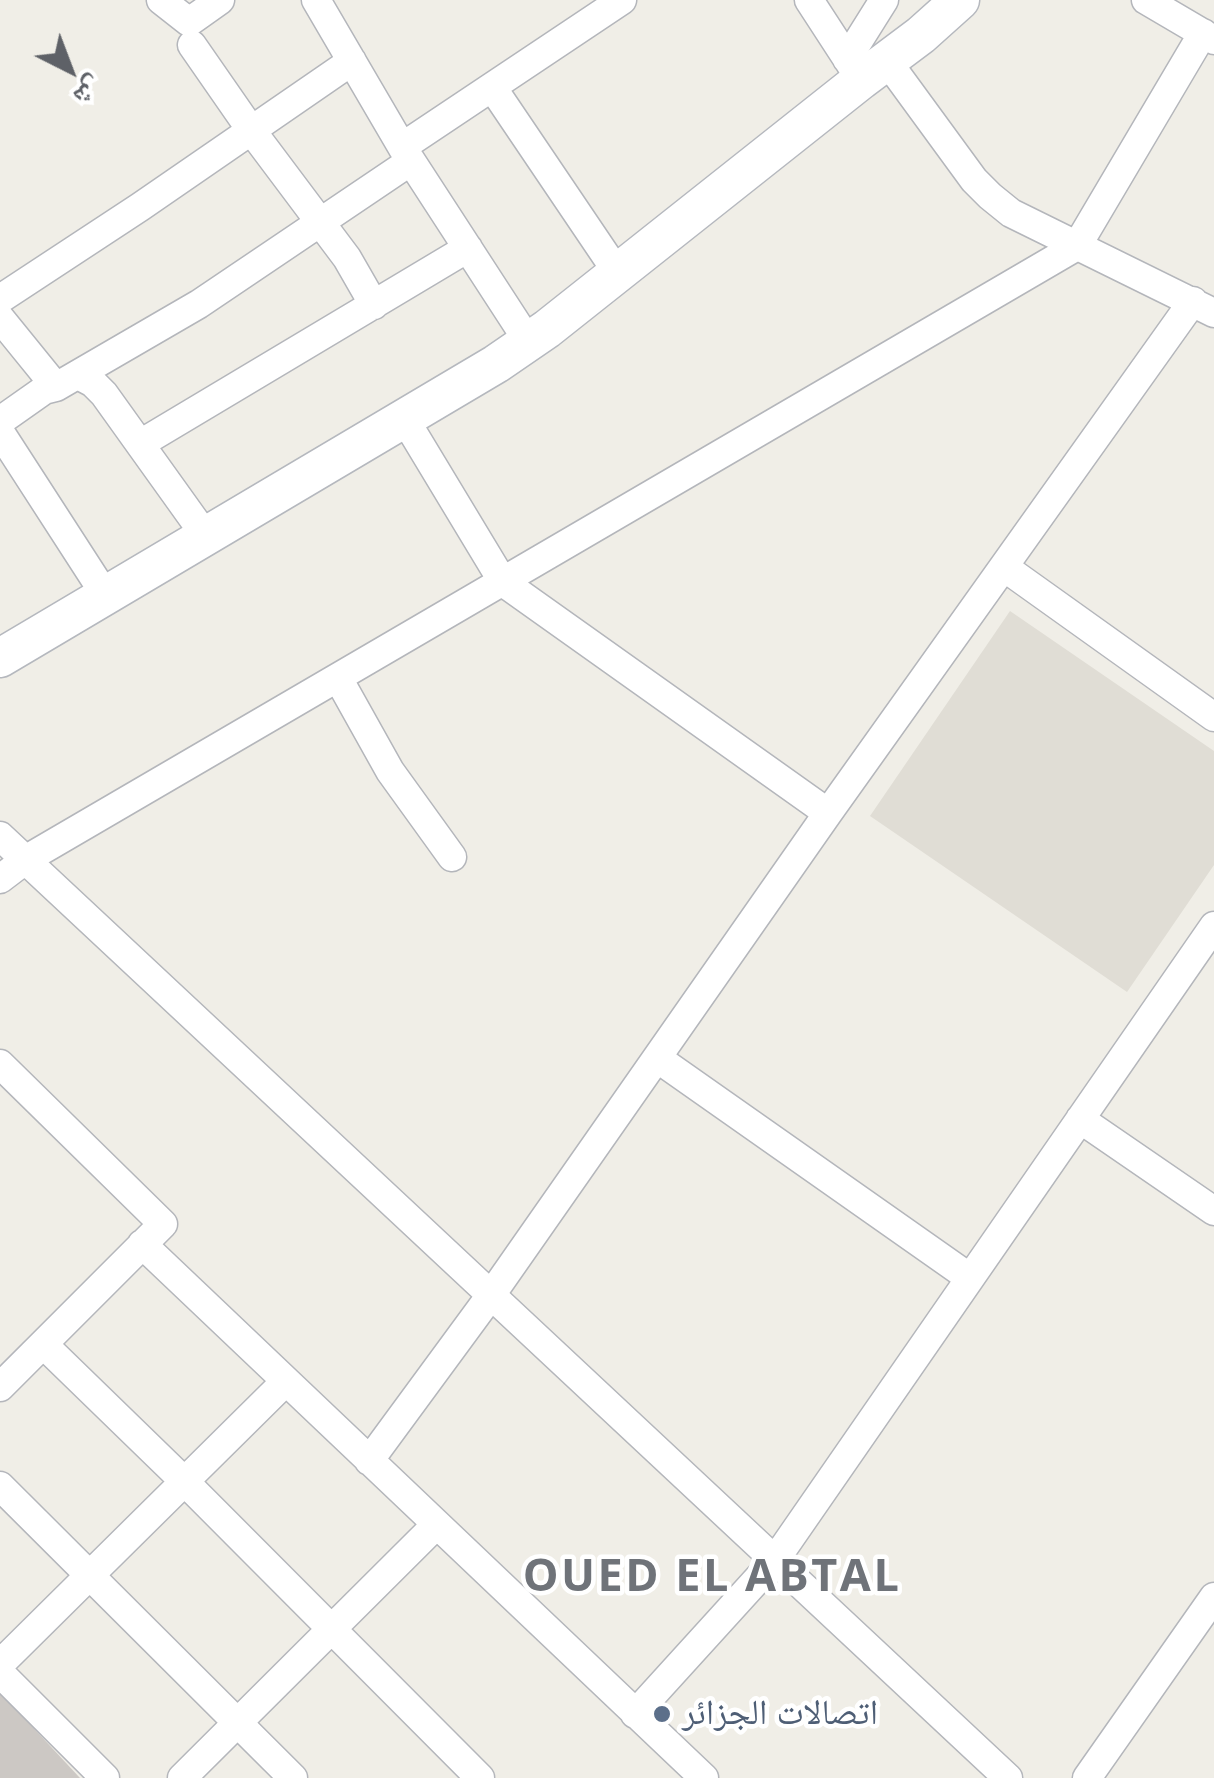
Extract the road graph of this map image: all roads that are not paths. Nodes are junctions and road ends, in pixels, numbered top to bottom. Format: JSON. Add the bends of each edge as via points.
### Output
{"nodes":[{"id":1,"x":161,"y":0,"type":"edge"},
{"id":2,"x":220,"y":0,"type":"edge"},
{"id":3,"x":316,"y":0,"type":"edge"},
{"id":4,"x":622,"y":0,"type":"edge"},
{"id":5,"x":808,"y":0,"type":"edge"},
{"id":6,"x":884,"y":0,"type":"edge"},
{"id":7,"x":960,"y":0,"type":"edge"},
{"id":8,"x":1146,"y":0,"type":"edge"},
{"id":9,"x":1208,"y":36,"type":"edge"},
{"id":10,"x":192,"y":45,"type":"dead end"},
{"id":11,"x":352,"y":62,"type":"junction"},
{"id":12,"x":865,"y":67,"type":"junction"},
{"id":13,"x":492,"y":87,"type":"junction"},
{"id":14,"x":251,"y":130,"type":"junction"},
{"id":15,"x":406,"y":154,"type":"junction"},
{"id":16,"x":320,"y":222,"type":"junction"},
{"id":17,"x":1077,"y":246,"type":"junction"},
{"id":18,"x":468,"y":248,"type":"junction"},
{"id":19,"x":618,"y":272,"type":"junction"},
{"id":20,"x":0,"y":299,"type":"edge"},
{"id":21,"x":374,"y":306,"type":"junction"},
{"id":22,"x":1203,"y":307,"type":"edge"},
{"id":23,"x":0,"y":318,"type":"edge"},
{"id":24,"x":528,"y":342,"type":"junction"},
{"id":25,"x":67,"y":381,"type":"junction"},
{"id":26,"x":404,"y":418,"type":"junction"},
{"id":27,"x":0,"y":420,"type":"edge"},
{"id":28,"x":0,"y":432,"type":"edge"},
{"id":29,"x":140,"y":444,"type":"junction"},
{"id":30,"x":205,"y":535,"type":"junction"},
{"id":31,"x":1004,"y":567,"type":"junction"},
{"id":32,"x":503,"y":582,"type":"junction"},
{"id":33,"x":106,"y":596,"type":"junction"},
{"id":34,"x":3,"y":651,"type":"edge"},
{"id":35,"x":338,"y":678,"type":"junction"},
{"id":36,"x":1214,"y":717,"type":"edge"},
{"id":37,"x":828,"y":813,"type":"junction"},
{"id":38,"x":0,"y":836,"type":"edge"},
{"id":39,"x":452,"y":857,"type":"dead end"},
{"id":40,"x":25,"y":860,"type":"junction"},
{"id":41,"x":0,"y":879,"type":"edge"},
{"id":42,"x":1210,"y":941,"type":"edge"},
{"id":43,"x":657,"y":1058,"type":"junction"},
{"id":44,"x":0,"y":1064,"type":"edge"},
{"id":45,"x":1080,"y":1119,"type":"junction"},
{"id":46,"x":1214,"y":1211,"type":"edge"},
{"id":47,"x":142,"y":1244,"type":"junction"},
{"id":48,"x":970,"y":1278,"type":"junction"},
{"id":49,"x":491,"y":1295,"type":"junction"},
{"id":50,"x":43,"y":1344,"type":"junction"},
{"id":51,"x":4,"y":1374,"type":"edge"},
{"id":52,"x":286,"y":1381,"type":"junction"},
{"id":53,"x":369,"y":1461,"type":"junction"},
{"id":54,"x":184,"y":1481,"type":"junction"},
{"id":55,"x":0,"y":1486,"type":"edge"},
{"id":56,"x":436,"y":1525,"type":"junction"},
{"id":57,"x":775,"y":1560,"type":"junction"},
{"id":58,"x":89,"y":1575,"type":"junction"},
{"id":59,"x":1214,"y":1597,"type":"edge"},
{"id":60,"x":332,"y":1628,"type":"junction"},
{"id":61,"x":0,"y":1664,"type":"edge"},
{"id":62,"x":0,"y":1673,"type":"edge"},
{"id":63,"x":635,"y":1714,"type":"junction"},
{"id":64,"x":237,"y":1722,"type":"junction"},
{"id":65,"x":105,"y":1778,"type":"edge"},
{"id":66,"x":182,"y":1778,"type":"edge"},
{"id":67,"x":293,"y":1778,"type":"edge"},
{"id":68,"x":480,"y":1778,"type":"edge"},
{"id":69,"x":704,"y":1778,"type":"edge"},
{"id":70,"x":1008,"y":1778,"type":"edge"},
{"id":71,"x":1088,"y":1778,"type":"edge"}],
"edges":[{"from":1,"to":2,"type":"street","via":[[190,22]]},
{"from":3,"to":11,"type":"street"},
{"from":4,"to":13,"type":"street"},
{"from":5,"to":12,"type":"street"},
{"from":6,"to":12,"type":"street"},
{"from":7,"to":12,"type":"street","via":[[921,36]]},
{"from":8,"to":9,"type":"street"},
{"from":9,"to":17,"type":"street"},
{"from":10,"to":14,"type":"street"},
{"from":11,"to":14,"type":"street"},
{"from":11,"to":15,"type":"street"},
{"from":12,"to":17,"type":"street","via":[[990,196]]},
{"from":12,"to":19,"type":"street"},
{"from":13,"to":15,"type":"street"},
{"from":13,"to":19,"type":"street"},
{"from":14,"to":16,"type":"street"},
{"from":14,"to":20,"type":"street"},
{"from":15,"to":16,"type":"street"},
{"from":15,"to":18,"type":"street"},
{"from":16,"to":21,"type":"street"},
{"from":16,"to":25,"type":"street","via":[[199,304]]},
{"from":17,"to":22,"type":"street"},
{"from":17,"to":32,"type":"street"},
{"from":18,"to":21,"type":"street"},
{"from":18,"to":24,"type":"street"},
{"from":19,"to":24,"type":"street"},
{"from":21,"to":29,"type":"street"},
{"from":22,"to":31,"type":"street"},
{"from":23,"to":25,"type":"street"},
{"from":24,"to":26,"type":"street"},
{"from":25,"to":27,"type":"street"},
{"from":25,"to":29,"type":"street","via":[[93,383]]},
{"from":26,"to":30,"type":"street"},
{"from":26,"to":32,"type":"street"},
{"from":28,"to":33,"type":"street"},
{"from":29,"to":30,"type":"street"},
{"from":30,"to":33,"type":"street"},
{"from":31,"to":36,"type":"street"},
{"from":31,"to":37,"type":"street"},
{"from":32,"to":35,"type":"street"},
{"from":32,"to":37,"type":"street"},
{"from":33,"to":34,"type":"street"},
{"from":35,"to":39,"type":"street","via":[[390,771]]},
{"from":35,"to":40,"type":"street"},
{"from":37,"to":43,"type":"street"},
{"from":38,"to":40,"type":"street"},
{"from":40,"to":41,"type":"street"},
{"from":40,"to":49,"type":"street"},
{"from":42,"to":45,"type":"street"},
{"from":43,"to":48,"type":"street"},
{"from":43,"to":49,"type":"street"},
{"from":44,"to":47,"type":"street","via":[[163,1224]]},
{"from":45,"to":46,"type":"street"},
{"from":45,"to":48,"type":"street"},
{"from":47,"to":50,"type":"street"},
{"from":47,"to":52,"type":"street"},
{"from":48,"to":57,"type":"street"},
{"from":49,"to":53,"type":"street"},
{"from":49,"to":57,"type":"street"},
{"from":50,"to":51,"type":"street"},
{"from":50,"to":54,"type":"street"},
{"from":52,"to":53,"type":"street"},
{"from":52,"to":54,"type":"street"},
{"from":53,"to":56,"type":"street"},
{"from":54,"to":58,"type":"street"},
{"from":54,"to":60,"type":"street"},
{"from":55,"to":58,"type":"street"},
{"from":56,"to":60,"type":"street"},
{"from":56,"to":63,"type":"street"},
{"from":57,"to":63,"type":"street"},
{"from":57,"to":70,"type":"street"},
{"from":58,"to":61,"type":"street"},
{"from":58,"to":64,"type":"street"},
{"from":59,"to":71,"type":"street"},
{"from":60,"to":64,"type":"street"},
{"from":60,"to":68,"type":"street"},
{"from":62,"to":65,"type":"street"},
{"from":63,"to":69,"type":"street"},
{"from":64,"to":66,"type":"street"},
{"from":64,"to":67,"type":"street"}]}
